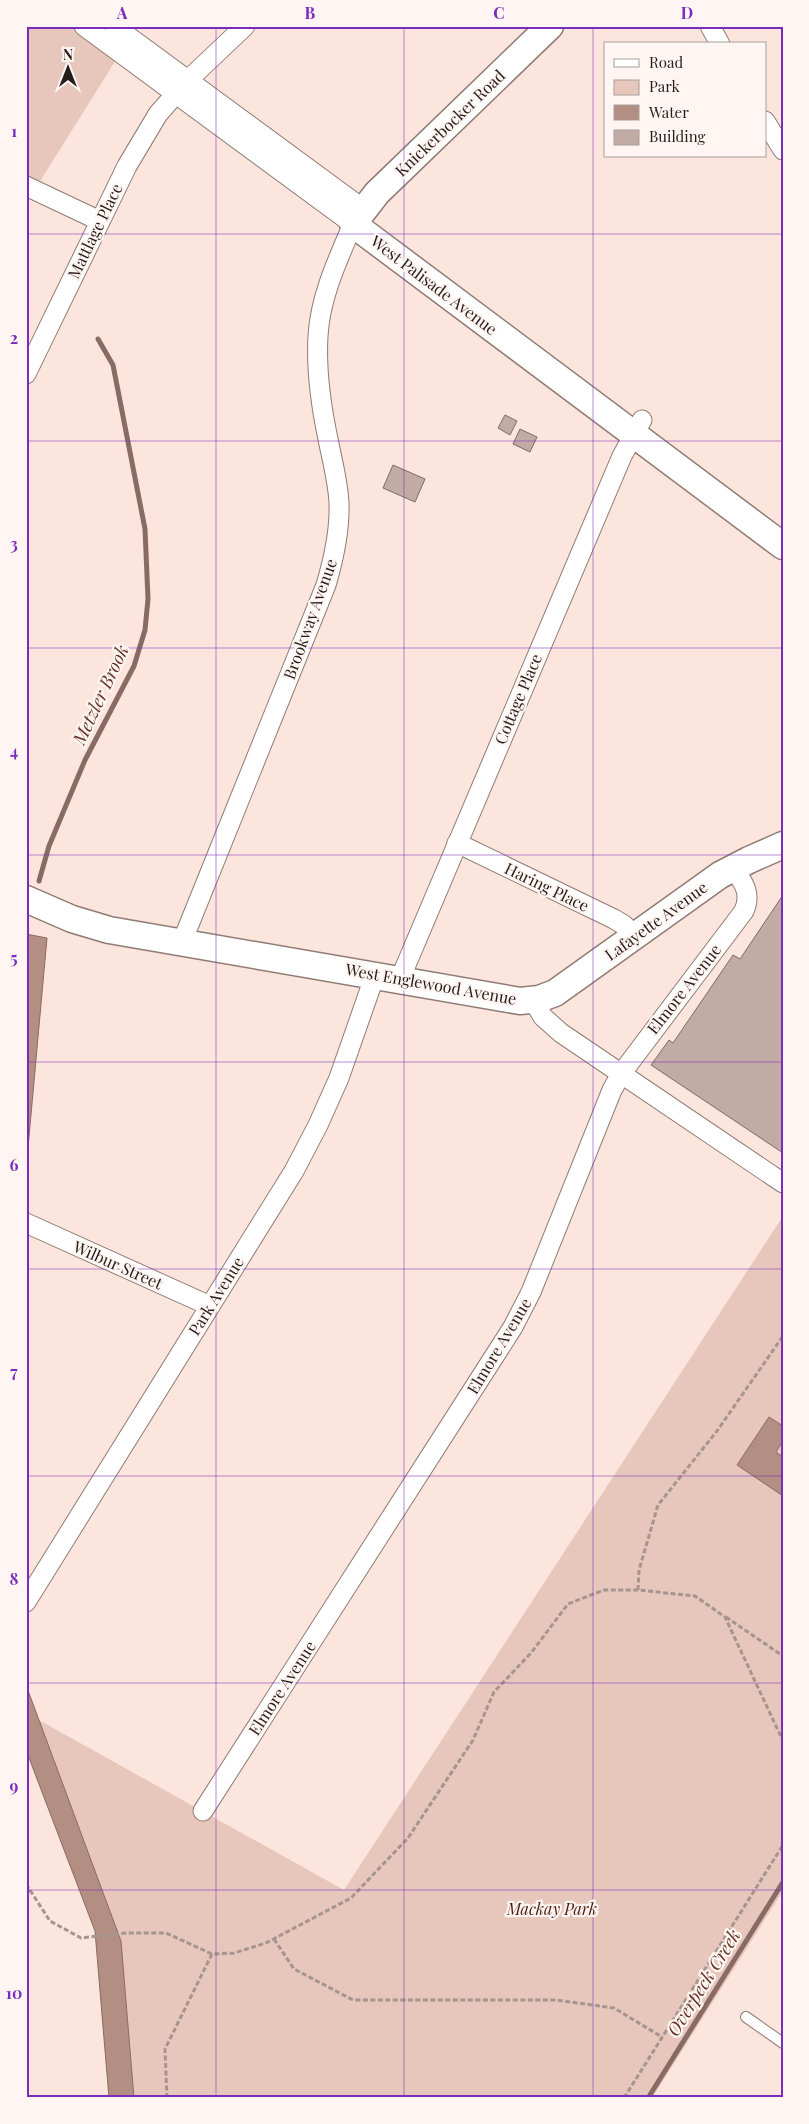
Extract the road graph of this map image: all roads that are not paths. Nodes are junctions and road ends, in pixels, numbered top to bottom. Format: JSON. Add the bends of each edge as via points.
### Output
{"nodes":[{"id":1,"x":84,"y":26,"type":"edge"},
{"id":2,"x":114,"y":26,"type":"edge"},
{"id":3,"x":245,"y":26,"type":"edge"},
{"id":4,"x":550,"y":26,"type":"edge"},
{"id":5,"x":710,"y":26,"type":"edge"},
{"id":6,"x":719,"y":42,"type":"edge"},
{"id":7,"x":181,"y":88,"type":"junction"},
{"id":8,"x":766,"y":123,"type":"edge"},
{"id":9,"x":783,"y":150,"type":"edge"},
{"id":10,"x":26,"y":186,"type":"edge"},
{"id":11,"x":358,"y":216,"type":"junction"},
{"id":12,"x":100,"y":221,"type":"junction"},
{"id":13,"x":26,"y":374,"type":"edge"},
{"id":14,"x":637,"y":427,"type":"junction"},
{"id":15,"x":783,"y":526,"type":"edge"},
{"id":16,"x":783,"y":546,"type":"edge"},
{"id":17,"x":457,"y":843,"type":"junction"},
{"id":18,"x":783,"y":845,"type":"edge"},
{"id":19,"x":734,"y":868,"type":"junction"},
{"id":20,"x":30,"y":903,"type":"edge"},
{"id":21,"x":635,"y":936,"type":"junction"},
{"id":22,"x":182,"y":942,"type":"junction"},
{"id":23,"x":374,"y":975,"type":"junction"},
{"id":24,"x":400,"y":979,"type":"junction"},
{"id":25,"x":533,"y":1000,"type":"junction"},
{"id":26,"x":621,"y":1074,"type":"junction"},
{"id":27,"x":783,"y":1182,"type":"edge"},
{"id":28,"x":26,"y":1223,"type":"edge"},
{"id":29,"x":210,"y":1306,"type":"junction"},
{"id":30,"x":26,"y":1602,"type":"edge"},
{"id":31,"x":203,"y":1811,"type":"dead end"},
{"id":32,"x":746,"y":2017,"type":"dead end"},
{"id":33,"x":783,"y":2043,"type":"edge"}],
"edges":[{"from":1,"to":7,"type":"street","name":"West Palisade Avenue"},
{"from":2,"to":7,"type":"street","name":"West Palisade Avenue"},
{"from":3,"to":7,"type":"street","name":"Mattlage Place"},
{"from":4,"to":11,"type":"main road","name":"Knickerbocker Road","via":[[377,193]]},
{"from":5,"to":6,"type":"street"},
{"from":7,"to":11,"type":"street","name":"West Palisade Avenue"},
{"from":7,"to":12,"type":"street","name":"Mattlage Place","via":[[158,114]]},
{"from":8,"to":9,"type":"street"},
{"from":10,"to":12,"type":"street"},
{"from":11,"to":14,"type":"main road","name":"West Palisade Avenue"},
{"from":11,"to":22,"type":"street","name":"Brookway Avenue","via":[[332,274],[318,336],[322,406],[339,502],[334,556],[326,585]]},
{"from":12,"to":13,"type":"street","name":"Mattlage Place"},
{"from":14,"to":15,"type":"main road","name":"West Palisade Avenue"},
{"from":14,"to":16,"type":"main road","name":"West Palisade Avenue"},
{"from":14,"to":17,"type":"street","name":"Cottage Place"},
{"from":17,"to":21,"type":"street","name":"Haring Place","via":[[614,919]]},
{"from":17,"to":24,"type":"street","name":"Cottage Place"},
{"from":18,"to":19,"type":"main road","name":"Lafayette Avenue"},
{"from":19,"to":21,"type":"main road","name":"Lafayette Avenue"},
{"from":19,"to":26,"type":"street","name":"Elmore Avenue","via":[[746,889],[744,911]]},
{"from":20,"to":22,"type":"main road","name":"West Englewood Avenue","via":[[96,927]]},
{"from":21,"to":25,"type":"main road","name":"Lafayette Avenue","via":[[555,993]]},
{"from":22,"to":23,"type":"main road","name":"West Englewood Avenue"},
{"from":23,"to":24,"type":"main road","name":"West Englewood Avenue"},
{"from":23,"to":29,"type":"street","name":"Park Avenue","via":[[346,1059],[318,1125]]},
{"from":24,"to":25,"type":"main road","name":"West Englewood Avenue","via":[[505,1000]]},
{"from":25,"to":26,"type":"street","name":"West Englewood Avenue","via":[[552,1026]]},
{"from":26,"to":27,"type":"street","name":"West Englewood Avenue"},
{"from":26,"to":31,"type":"street","name":"Elmore Avenue","via":[[514,1327]]},
{"from":28,"to":29,"type":"street","name":"Wilbur Street"},
{"from":29,"to":30,"type":"street","name":"Park Avenue"},
{"from":32,"to":33,"type":"lane"}]}
